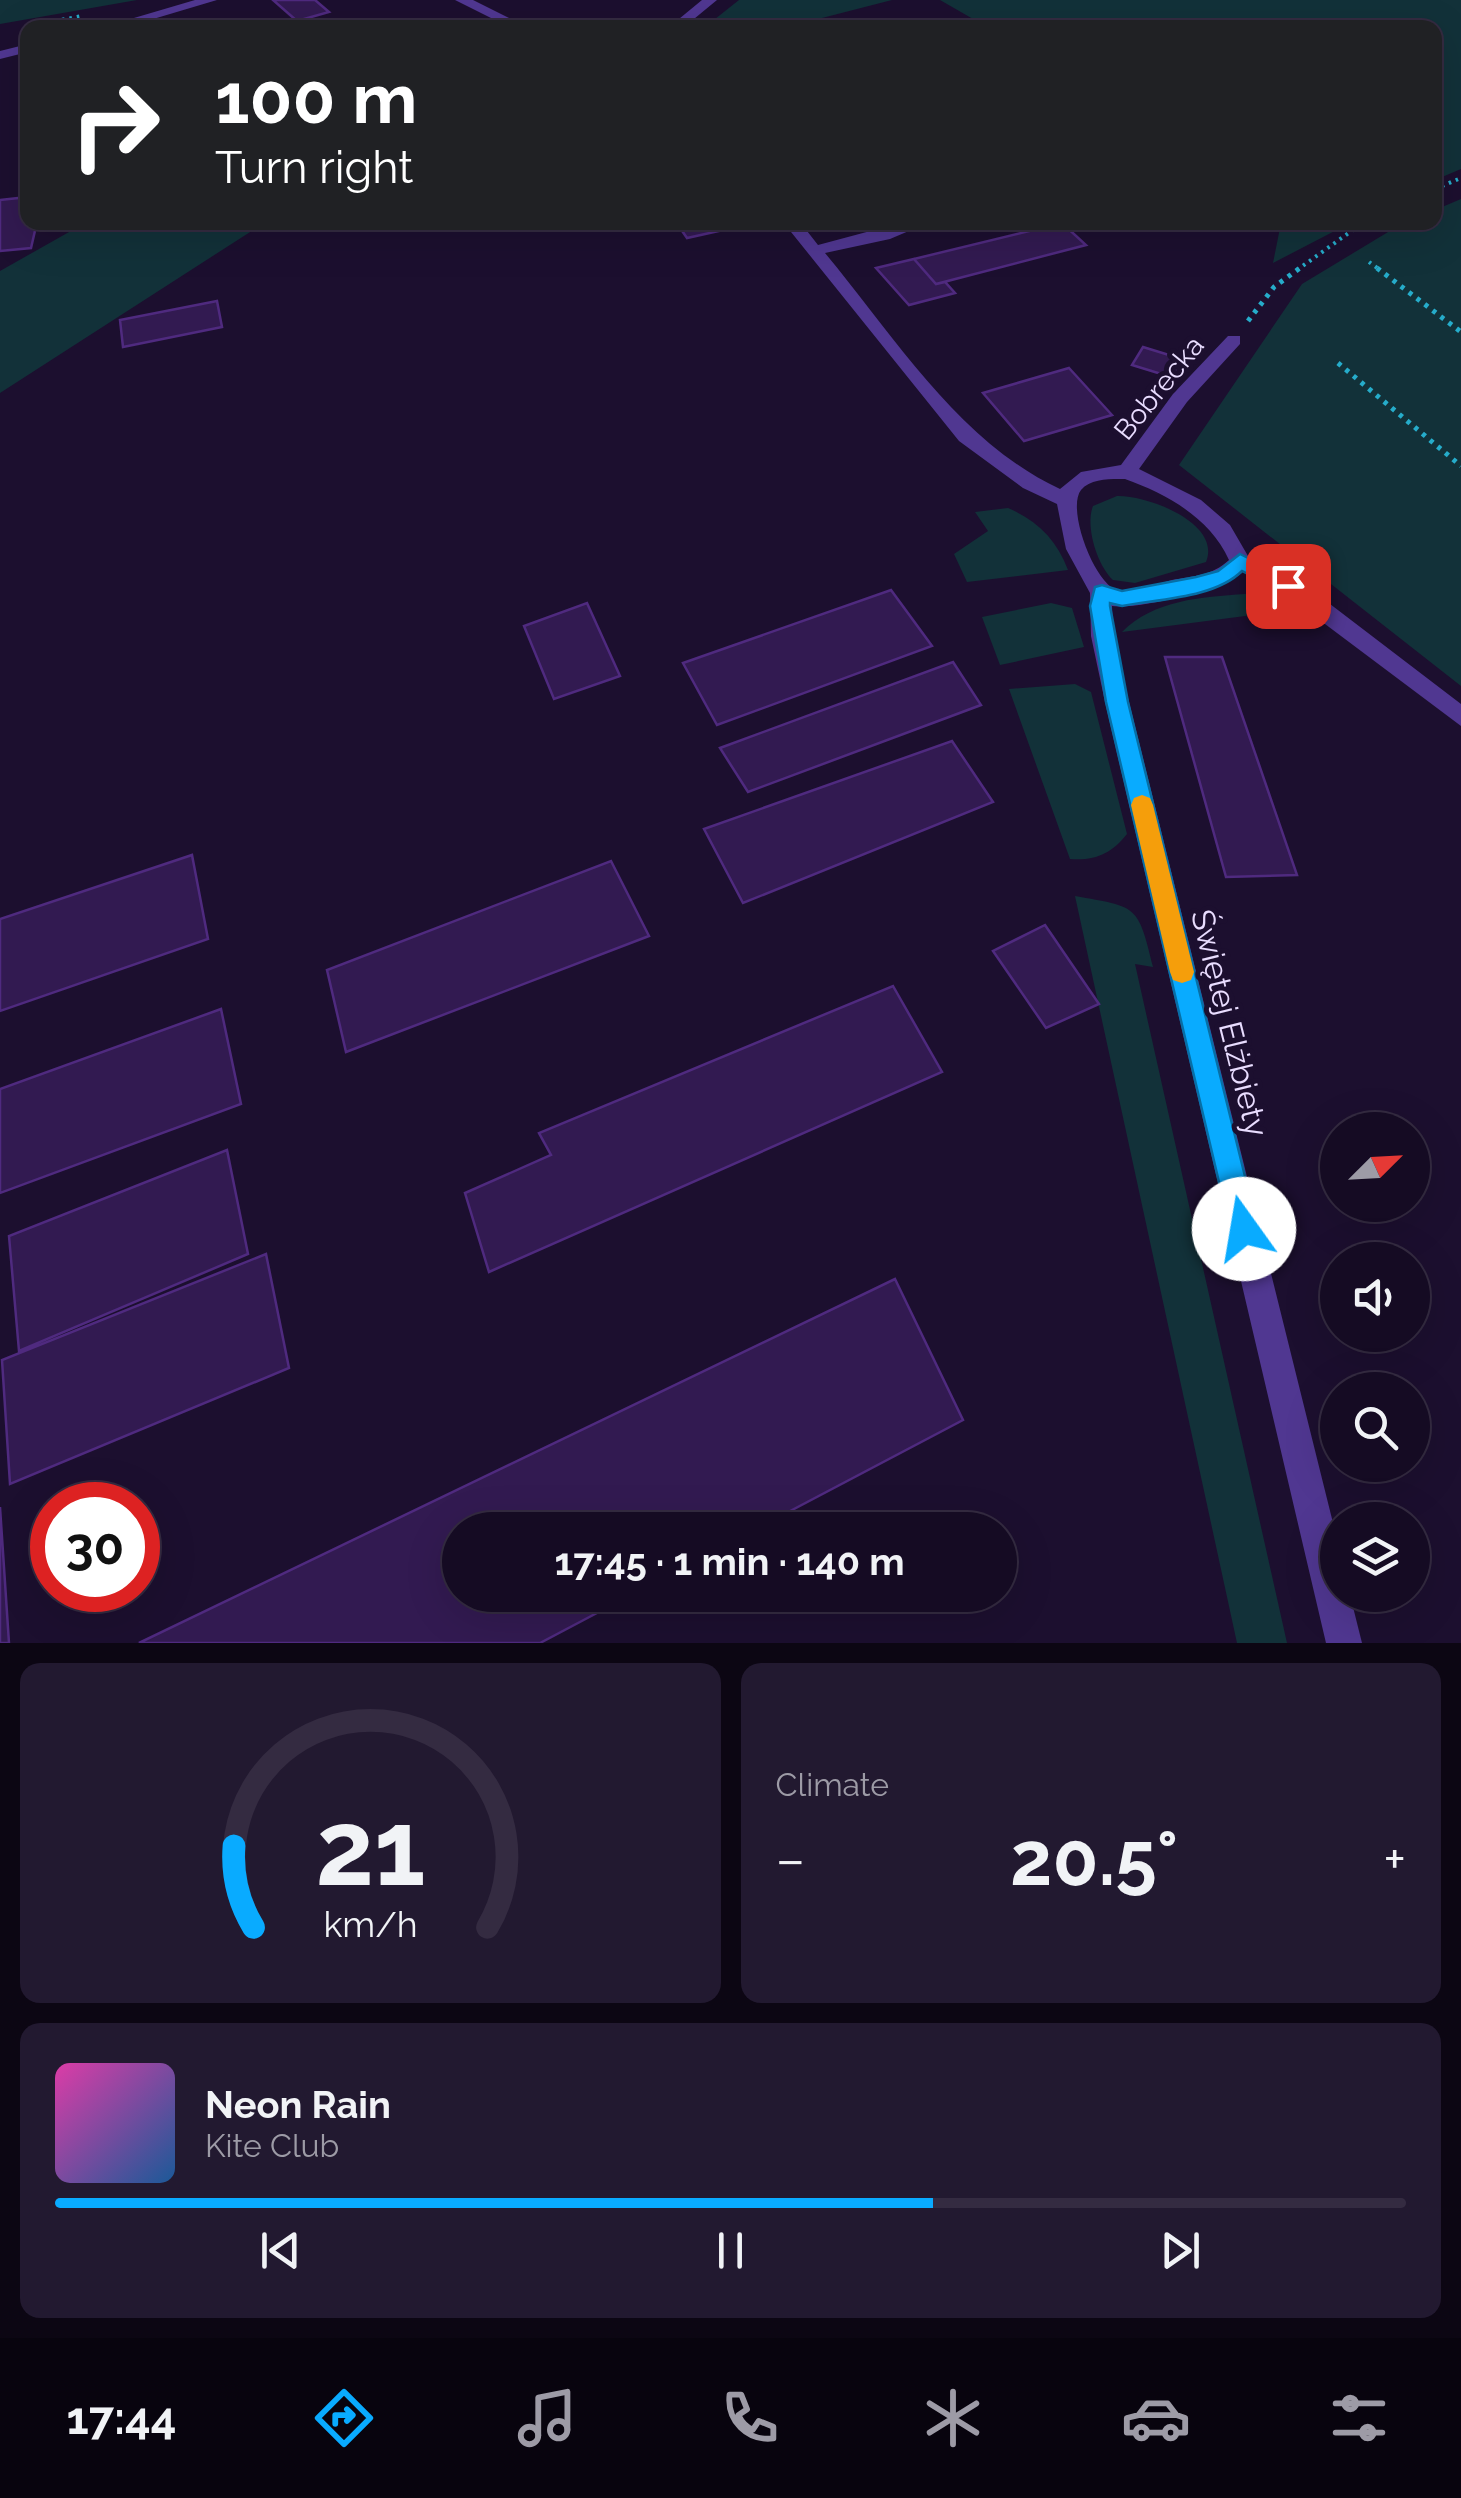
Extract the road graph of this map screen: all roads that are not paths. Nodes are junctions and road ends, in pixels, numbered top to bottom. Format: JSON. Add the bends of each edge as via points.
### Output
{"nodes":[{"id":1,"x":210,"y":0,"type":"edge"},
{"id":2,"x":462,"y":0,"type":"edge"},
{"id":3,"x":710,"y":0,"type":"edge"},
{"id":4,"x":136,"y":20,"type":"edge"},
{"id":5,"x":506,"y":20,"type":"edge"},
{"id":6,"x":684,"y":20,"type":"edge"},
{"id":7,"x":797,"y":230,"type":"edge"},
{"id":8,"x":900,"y":230,"type":"edge"},
{"id":9,"x":812,"y":250,"type":"junction"},
{"id":10,"x":1234,"y":340,"type":"road end"},
{"id":11,"x":1127,"y":472,"type":"junction"},
{"id":12,"x":1066,"y":500,"type":"junction"},
{"id":13,"x":1240,"y":561,"type":"junction"},
{"id":14,"x":1102,"y":592,"type":"junction"},
{"id":15,"x":1461,"y":717,"type":"edge"},
{"id":16,"x":1344,"y":1643,"type":"edge"}],
"edges":[{"from":1,"to":4,"type":"street"},
{"from":2,"to":5,"type":"street"},
{"from":3,"to":6,"type":"street"},
{"from":7,"to":9,"type":"street"},
{"from":8,"to":9,"type":"street"},
{"from":9,"to":12,"type":"street","via":[[966,436],[1030,483]]},
{"from":10,"to":11,"type":"street","name":"Bobrecka","via":[[1180,398]]},
{"from":11,"to":12,"type":"street","via":[[1086,478]]},
{"from":11,"to":13,"type":"street","via":[[1199,509],[1228,537]]},
{"from":12,"to":14,"type":"street","via":[[1069,528]]},
{"from":13,"to":14,"type":"street","via":[[1224,576],[1196,584],[1122,599]]},
{"from":13,"to":15,"type":"street","via":[[1306,597]]},
{"from":14,"to":16,"type":"street","name":"Świętej Elżbiety","via":[[1102,636],[1117,702]]}]}
